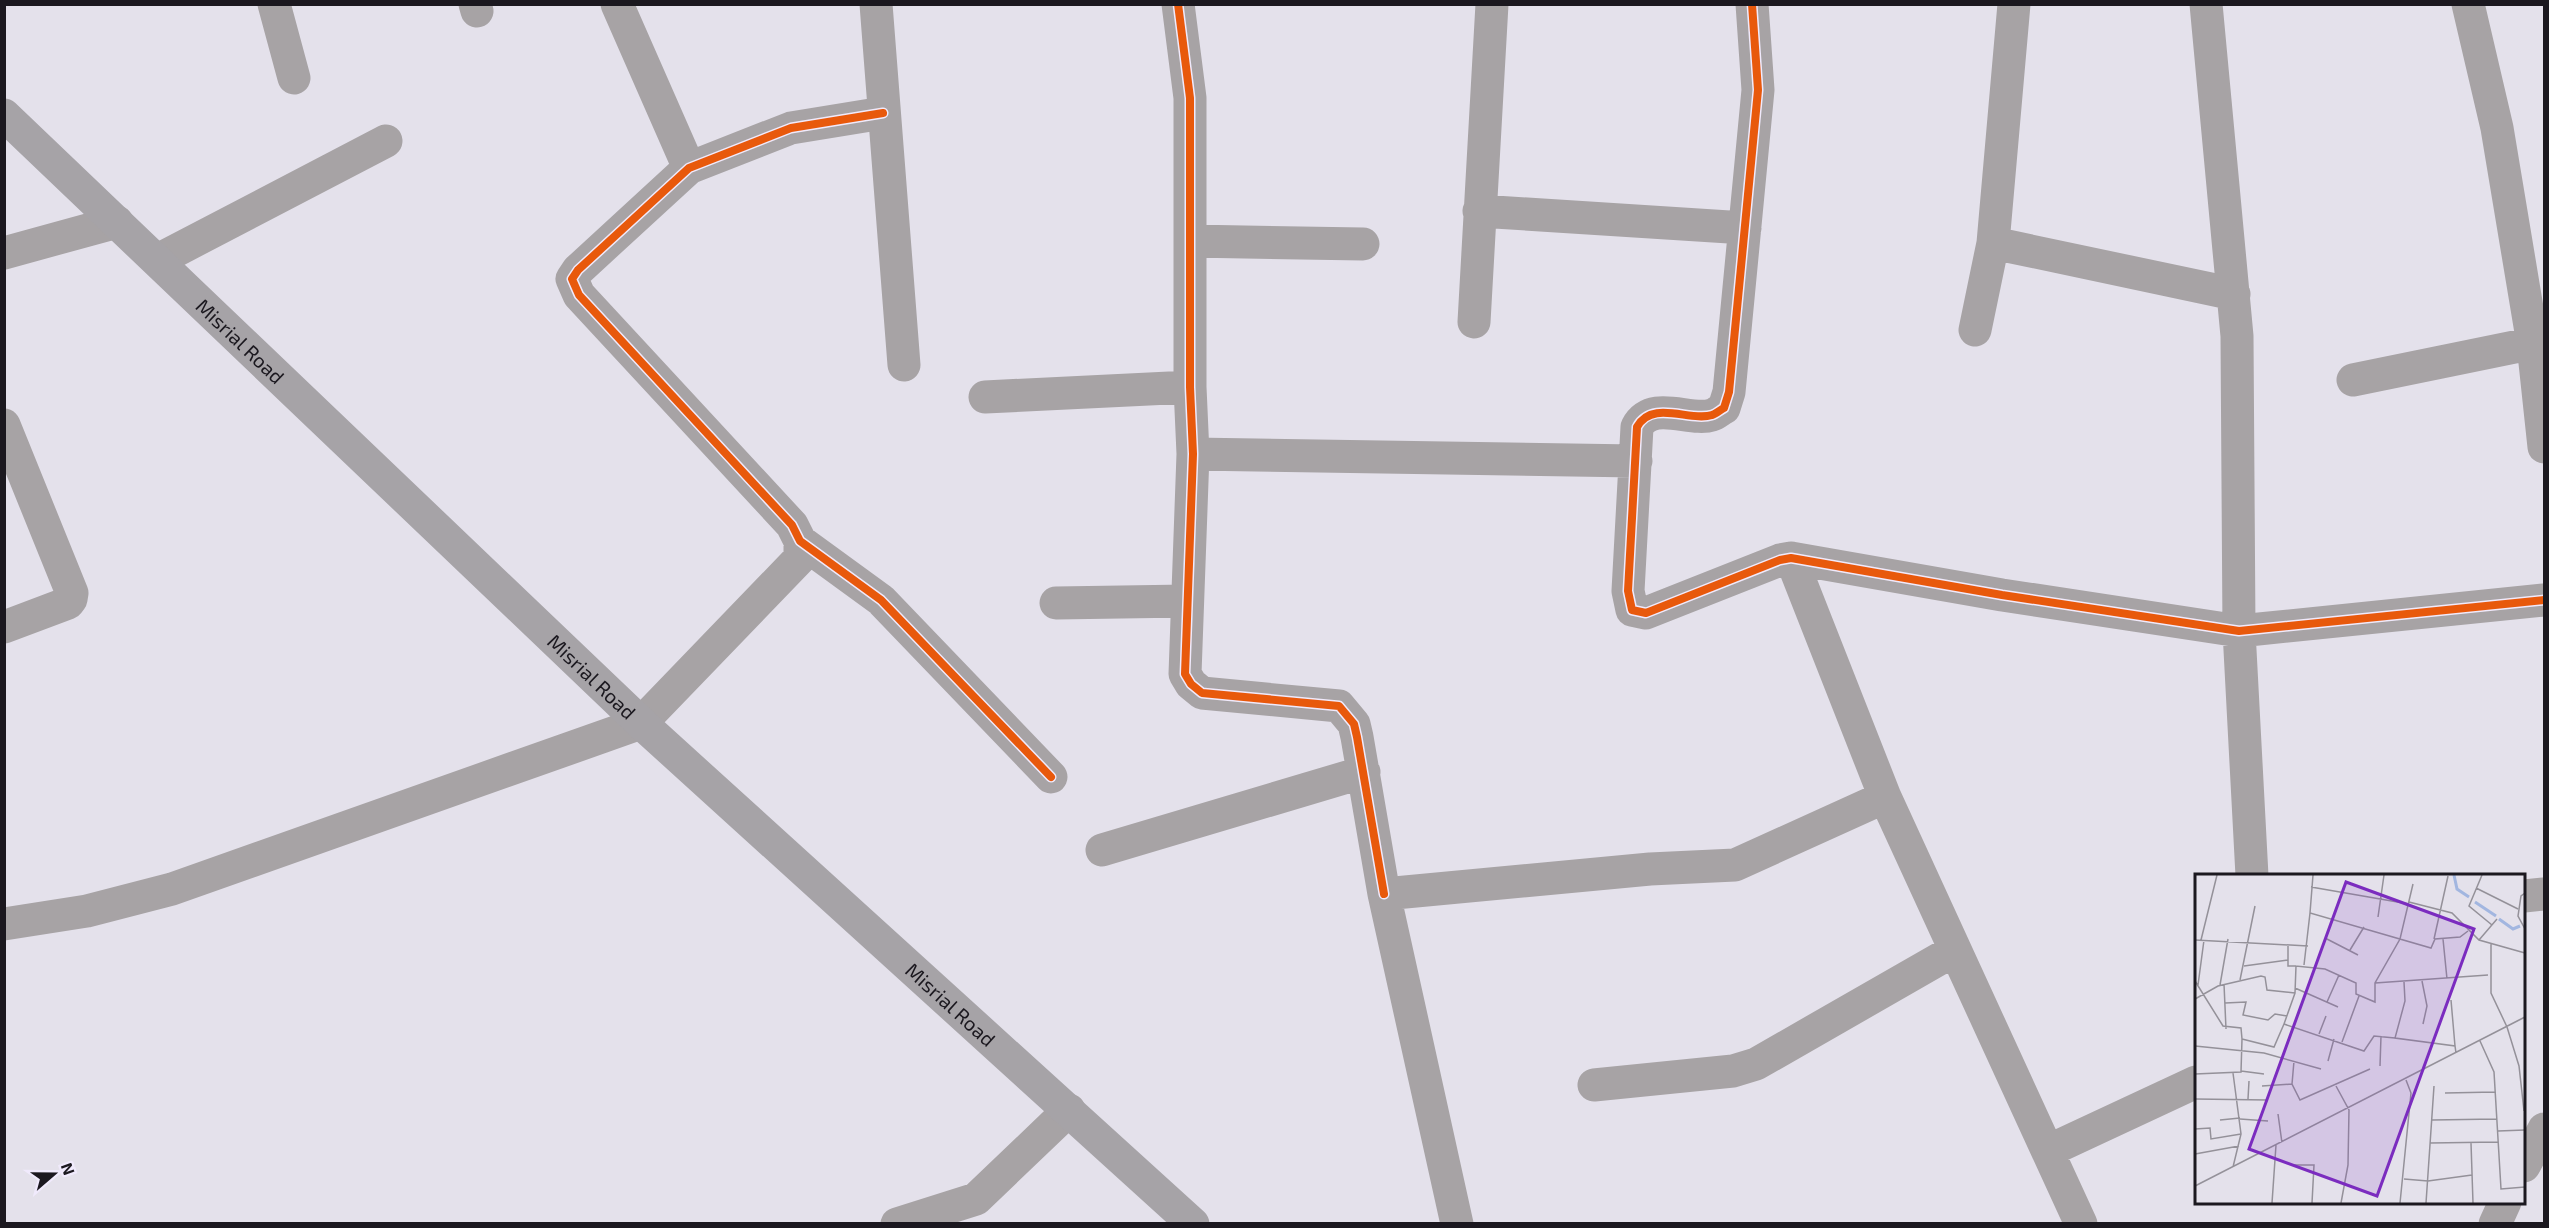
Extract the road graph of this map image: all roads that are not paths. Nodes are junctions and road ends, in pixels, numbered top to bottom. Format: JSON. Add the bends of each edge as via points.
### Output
{"nodes":[{"id":1,"x":274,"y":4,"type":"edge"},
{"id":2,"x":617,"y":4,"type":"edge"},
{"id":3,"x":876,"y":4,"type":"edge"},
{"id":4,"x":1178,"y":4,"type":"edge"},
{"id":5,"x":1492,"y":4,"type":"edge"},
{"id":6,"x":1752,"y":4,"type":"edge"},
{"id":7,"x":2014,"y":4,"type":"edge"},
{"id":8,"x":2206,"y":4,"type":"edge"},
{"id":9,"x":2468,"y":4,"type":"edge"},
{"id":10,"x":294,"y":78,"type":"dead end"},
{"id":11,"x":883,"y":113,"type":"junction"},
{"id":12,"x":4,"y":115,"type":"edge"},
{"id":13,"x":386,"y":141,"type":"dead end"},
{"id":14,"x":689,"y":168,"type":"junction"},
{"id":15,"x":1479,"y":211,"type":"junction"},
{"id":16,"x":117,"y":222,"type":"junction"},
{"id":17,"x":1745,"y":228,"type":"junction"},
{"id":18,"x":1190,"y":241,"type":"junction"},
{"id":19,"x":1993,"y":243,"type":"junction"},
{"id":20,"x":1363,"y":244,"type":"dead end"},
{"id":21,"x":4,"y":254,"type":"edge"},
{"id":22,"x":158,"y":260,"type":"junction"},
{"id":23,"x":2234,"y":294,"type":"junction"},
{"id":24,"x":1474,"y":322,"type":"dead end"},
{"id":25,"x":1975,"y":330,"type":"dead end"},
{"id":26,"x":2539,"y":342,"type":"edge"},
{"id":27,"x":904,"y":365,"type":"dead end"},
{"id":28,"x":2353,"y":380,"type":"dead end"},
{"id":29,"x":1190,"y":387,"type":"junction"},
{"id":30,"x":985,"y":397,"type":"dead end"},
{"id":31,"x":4,"y":425,"type":"edge"},
{"id":32,"x":2544,"y":447,"type":"edge"},
{"id":33,"x":1192,"y":454,"type":"junction"},
{"id":34,"x":1636,"y":461,"type":"junction"},
{"id":35,"x":800,"y":541,"type":"junction"},
{"id":36,"x":1791,"y":558,"type":"junction"},
{"id":37,"x":2544,"y":600,"type":"edge"},
{"id":38,"x":1187,"y":601,"type":"junction"},
{"id":39,"x":1056,"y":603,"type":"dead end"},
{"id":40,"x":4,"y":627,"type":"edge"},
{"id":41,"x":2239,"y":631,"type":"junction"},
{"id":42,"x":641,"y":723,"type":"junction"},
{"id":43,"x":1364,"y":772,"type":"junction"},
{"id":44,"x":1050,"y":777,"type":"dead end"},
{"id":45,"x":1885,"y":797,"type":"junction"},
{"id":46,"x":1102,"y":850,"type":"dead end"},
{"id":47,"x":2252,"y":874,"type":"edge"},
{"id":48,"x":1384,"y":894,"type":"junction"},
{"id":49,"x":2544,"y":894,"type":"edge"},
{"id":50,"x":2525,"y":896,"type":"edge"},
{"id":51,"x":4,"y":924,"type":"edge"},
{"id":52,"x":1955,"y":950,"type":"junction"},
{"id":53,"x":2195,"y":1082,"type":"edge"},
{"id":54,"x":1594,"y":1085,"type":"dead end"},
{"id":55,"x":1069,"y":1110,"type":"junction"},
{"id":56,"x":2544,"y":1129,"type":"edge"},
{"id":57,"x":2048,"y":1151,"type":"junction"},
{"id":58,"x":2525,"y":1162,"type":"edge"},
{"id":59,"x":2505,"y":1204,"type":"edge"},
{"id":60,"x":897,"y":1224,"type":"edge"},
{"id":61,"x":1193,"y":1224,"type":"edge"},
{"id":62,"x":1457,"y":1224,"type":"edge"},
{"id":63,"x":2081,"y":1224,"type":"edge"},
{"id":64,"x":2495,"y":1224,"type":"edge"}],
"edges":[{"from":1,"to":10,"type":"street"},
{"from":2,"to":14,"type":"street"},
{"from":3,"to":11,"type":"street"},
{"from":4,"to":18,"type":"street","via":[[1190,98]]},
{"from":5,"to":15,"type":"street"},
{"from":6,"to":17,"type":"street","via":[[1758,90]]},
{"from":7,"to":19,"type":"street"},
{"from":8,"to":23,"type":"street"},
{"from":9,"to":26,"type":"street"},
{"from":11,"to":14,"type":"street","via":[[791,128]]},
{"from":11,"to":27,"type":"street"},
{"from":12,"to":16,"type":"main road","name":"Misrial Road"},
{"from":13,"to":22,"type":"street"},
{"from":14,"to":35,"type":"street","via":[[578,270],[572,279],[573,286],[792,525]]},
{"from":15,"to":17,"type":"street"},
{"from":15,"to":24,"type":"street"},
{"from":16,"to":21,"type":"street"},
{"from":16,"to":22,"type":"main road","name":"Misrial Road"},
{"from":17,"to":34,"type":"street","via":[[1729,392],[1724,408],[1711,416],[1666,413],[1641,420],[1637,427]]},
{"from":18,"to":20,"type":"street"},
{"from":18,"to":29,"type":"street"},
{"from":19,"to":23,"type":"street"},
{"from":19,"to":25,"type":"street"},
{"from":22,"to":42,"type":"main road","name":"Misrial Road"},
{"from":23,"to":41,"type":"street"},
{"from":26,"to":28,"type":"street"},
{"from":26,"to":32,"type":"street"},
{"from":29,"to":30,"type":"street"},
{"from":29,"to":33,"type":"street"},
{"from":31,"to":40,"type":"street","via":[[72,593],[68,603]]},
{"from":33,"to":34,"type":"street"},
{"from":33,"to":38,"type":"street"},
{"from":34,"to":36,"type":"street","via":[[1628,591],[1632,610],[1646,613]]},
{"from":35,"to":42,"type":"street","via":[[800,558]]},
{"from":35,"to":44,"type":"street","via":[[881,600]]},
{"from":36,"to":41,"type":"street"},
{"from":36,"to":45,"type":"street"},
{"from":37,"to":41,"type":"street"},
{"from":38,"to":39,"type":"street"},
{"from":38,"to":43,"type":"street","via":[[1185,674],[1191,684],[1202,693],[1340,706],[1354,724]]},
{"from":41,"to":47,"type":"street"},
{"from":42,"to":51,"type":"street","via":[[172,889],[87,911]]},
{"from":42,"to":55,"type":"main road","name":"Misrial Road"},
{"from":43,"to":46,"type":"street"},
{"from":43,"to":48,"type":"street"},
{"from":45,"to":48,"type":"street","via":[[1735,865],[1650,869]]},
{"from":45,"to":52,"type":"street"},
{"from":48,"to":62,"type":"street"},
{"from":49,"to":50,"type":"street"},
{"from":52,"to":54,"type":"street","via":[[1756,1064],[1733,1071]]},
{"from":52,"to":57,"type":"street"},
{"from":53,"to":57,"type":"street"},
{"from":55,"to":60,"type":"street","via":[[976,1200]]},
{"from":55,"to":61,"type":"main road","name":"Misrial Road"},
{"from":56,"to":58,"type":"street"},
{"from":57,"to":63,"type":"street"},
{"from":59,"to":64,"type":"street"}]}
